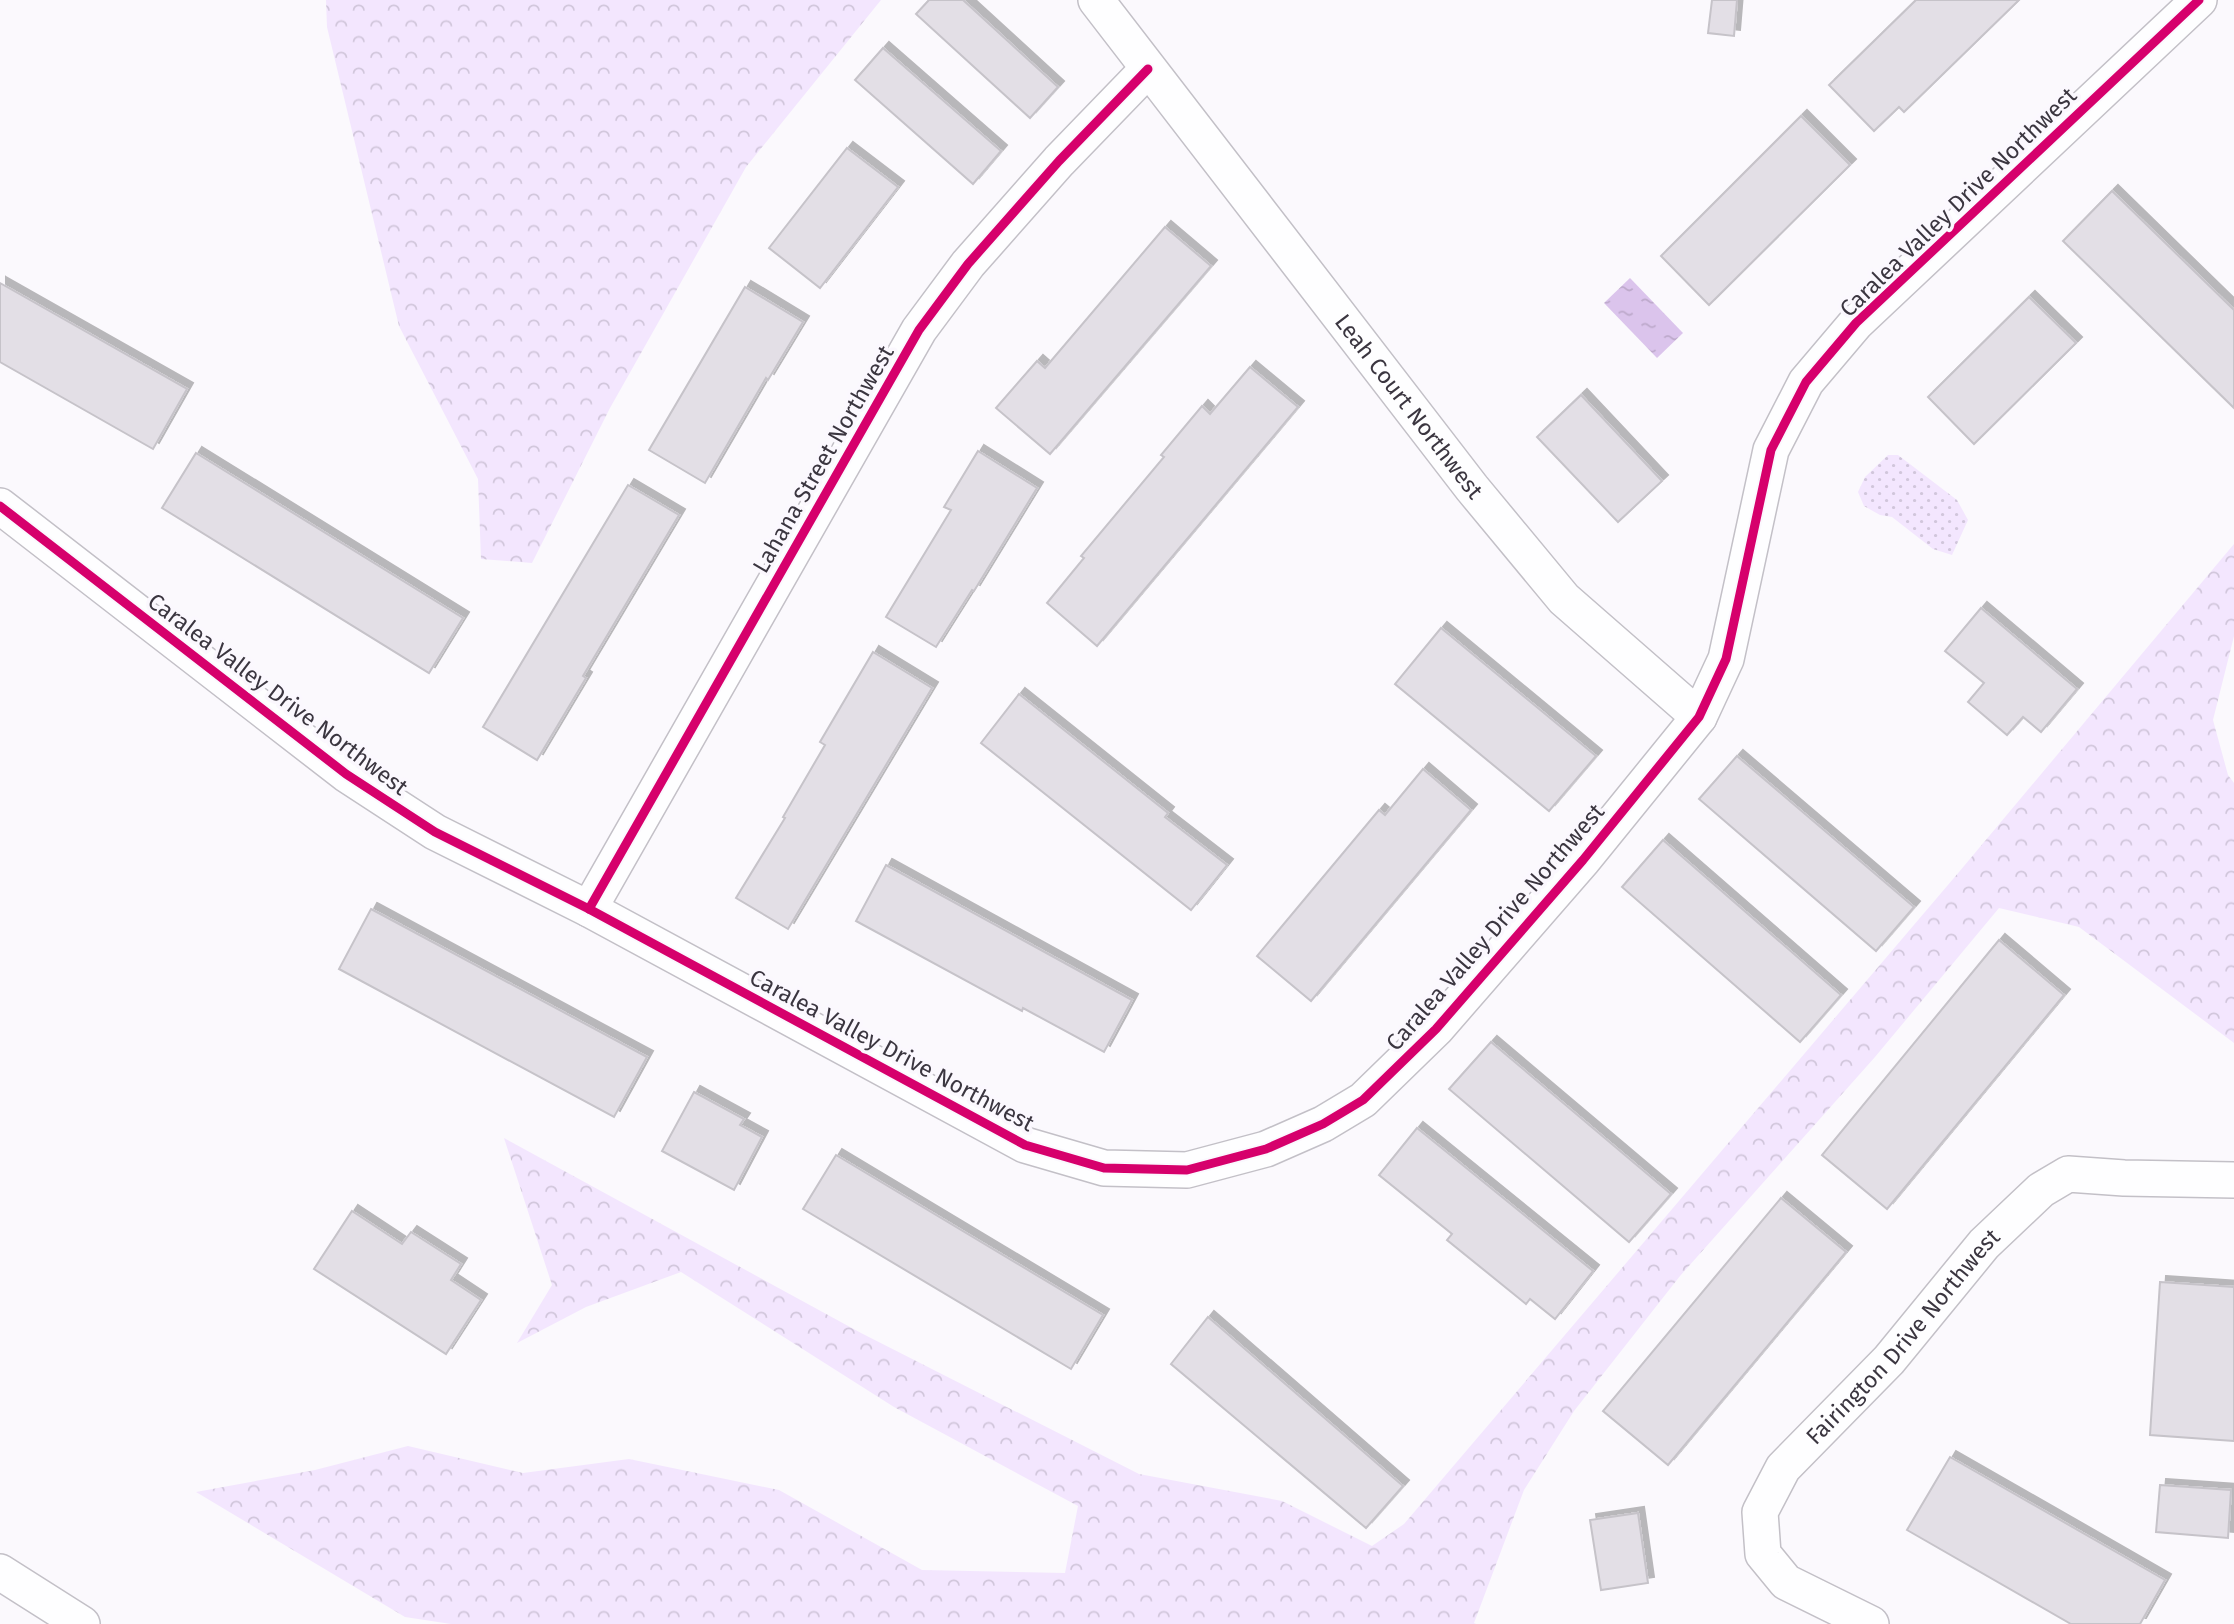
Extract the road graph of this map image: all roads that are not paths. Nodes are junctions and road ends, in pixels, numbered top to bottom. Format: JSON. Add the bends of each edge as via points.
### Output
{"nodes":[{"id":1,"x":1096,"y":0,"type":"edge"},
{"id":2,"x":2199,"y":0,"type":"edge"},
{"id":3,"x":1148,"y":68,"type":"junction"},
{"id":4,"x":0,"y":506,"type":"edge"},
{"id":5,"x":1699,"y":717,"type":"junction"},
{"id":6,"x":589,"y":909,"type":"junction"},
{"id":7,"x":2234,"y":1180,"type":"edge"},
{"id":8,"x":0,"y":1572,"type":"edge"},
{"id":9,"x":82,"y":1624,"type":"edge"},
{"id":10,"x":1871,"y":1624,"type":"edge"}],
"edges":[{"from":1,"to":3,"type":"street","name":"Leah Court Northwest"},
{"from":2,"to":5,"type":"street","name":"Caralea Valley Drive Northwest","via":[[1856,323],[1806,382],[1771,450],[1726,659]]},
{"from":3,"to":5,"type":"street","name":"Leah Court Northwest","via":[[1472,488],[1564,599]]},
{"from":3,"to":6,"type":"street","name":"Lahana Street Northwest","via":[[1049,171],[968,264],[919,330]]},
{"from":4,"to":6,"type":"street","name":"Caralea Valley Drive Northwest","via":[[346,774],[435,832]]},
{"from":5,"to":6,"type":"street","name":"Caralea Valley Drive Northwest","via":[[1436,1029],[1363,1100],[1266,1149],[1187,1170],[1104,1168],[1025,1145]]},
{"from":7,"to":10,"type":"street","name":"Fairington Drive Northwest","via":[[2068,1174],[2041,1190],[1984,1244],[1889,1360],[1783,1468],[1760,1513],[1763,1554],[1786,1582]]},
{"from":8,"to":9,"type":"street"}]}
